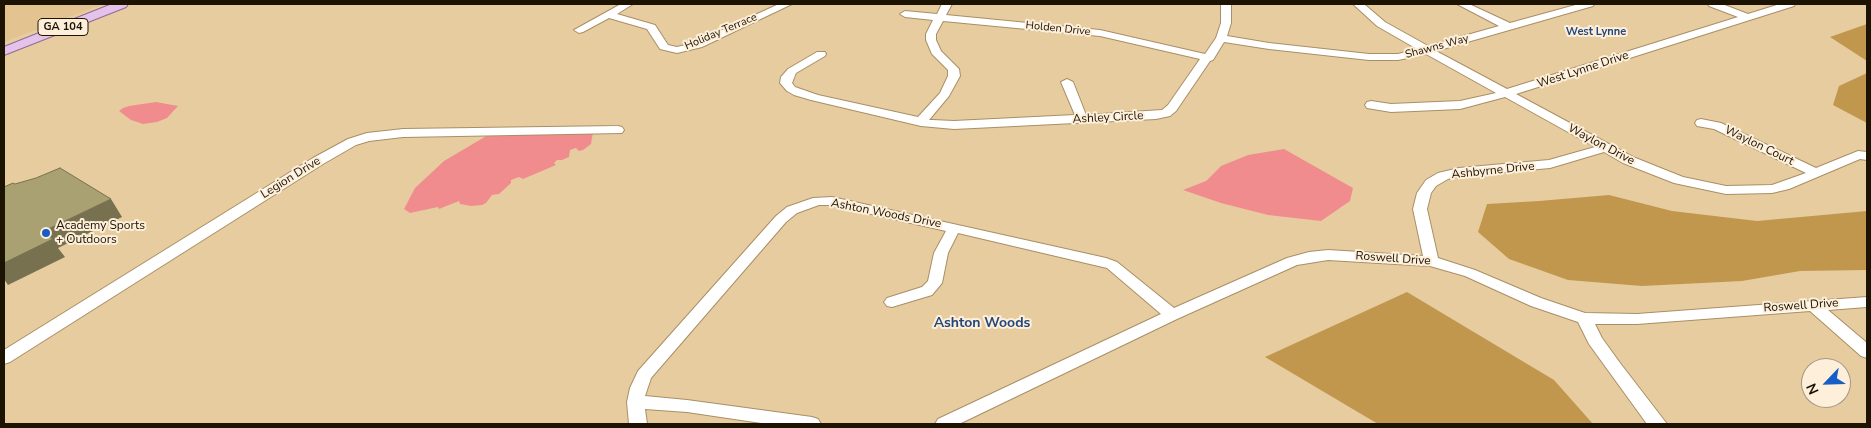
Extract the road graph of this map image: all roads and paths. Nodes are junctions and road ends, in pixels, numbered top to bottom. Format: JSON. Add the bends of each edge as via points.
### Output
{"nodes":[{"id":1,"x":122,"y":4,"type":"edge"},
{"id":2,"x":628,"y":4,"type":"edge"},
{"id":3,"x":787,"y":4,"type":"edge"},
{"id":4,"x":947,"y":4,"type":"edge"},
{"id":5,"x":1226,"y":4,"type":"edge"},
{"id":6,"x":1358,"y":4,"type":"edge"},
{"id":7,"x":1462,"y":4,"type":"edge"},
{"id":8,"x":1589,"y":4,"type":"edge"},
{"id":9,"x":1712,"y":4,"type":"edge"},
{"id":10,"x":1790,"y":4,"type":"edge"},
{"id":11,"x":607,"y":14,"type":"junction"},
{"id":12,"x":905,"y":14,"type":"dead end"},
{"id":13,"x":940,"y":17,"type":"junction"},
{"id":14,"x":1747,"y":17,"type":"junction"},
{"id":15,"x":1509,"y":27,"type":"junction"},
{"id":16,"x":579,"y":30,"type":"dead end"},
{"id":17,"x":1221,"y":38,"type":"junction"},
{"id":18,"x":1427,"y":50,"type":"junction"},
{"id":19,"x":4,"y":51,"type":"edge"},
{"id":20,"x":820,"y":54,"type":"dead end"},
{"id":21,"x":1209,"y":58,"type":"junction"},
{"id":22,"x":1067,"y":82,"type":"dead end"},
{"id":23,"x":1507,"y":94,"type":"junction"},
{"id":24,"x":1371,"y":105,"type":"dead end"},
{"id":25,"x":1082,"y":119,"type":"junction"},
{"id":26,"x":921,"y":122,"type":"junction"},
{"id":27,"x":1701,"y":123,"type":"dead end"},
{"id":28,"x":618,"y":130,"type":"dead end"},
{"id":29,"x":1605,"y":148,"type":"junction"},
{"id":30,"x":1867,"y":156,"type":"edge"},
{"id":31,"x":1816,"y":173,"type":"junction"},
{"id":32,"x":954,"y":228,"type":"junction"},
{"id":33,"x":1431,"y":261,"type":"junction"},
{"id":34,"x":892,"y":302,"type":"dead end"},
{"id":35,"x":1867,"y":302,"type":"edge"},
{"id":36,"x":1812,"y":306,"type":"junction"},
{"id":37,"x":1172,"y":315,"type":"junction"},
{"id":38,"x":1584,"y":318,"type":"junction"},
{"id":39,"x":1867,"y":352,"type":"edge"},
{"id":40,"x":4,"y":358,"type":"edge"},
{"id":41,"x":636,"y":402,"type":"junction"},
{"id":42,"x":638,"y":424,"type":"edge"},
{"id":43,"x":812,"y":424,"type":"edge"},
{"id":44,"x":944,"y":424,"type":"edge"},
{"id":45,"x":1658,"y":424,"type":"edge"}],
"edges":[{"from":1,"to":19,"type":"main road","number":"GA 104"},
{"from":2,"to":11,"type":"street"},
{"from":3,"to":11,"type":"street","name":"Holiday Terrace","via":[[698,45],[677,50],[664,47],[651,27]]},
{"from":4,"to":13,"type":"street"},
{"from":5,"to":17,"type":"street","name":"Ashley Circle","via":[[1226,23]]},
{"from":6,"to":18,"type":"street","name":"Waylon Drive","via":[[1381,24]]},
{"from":7,"to":15,"type":"street"},
{"from":8,"to":15,"type":"street","name":"Shawns Way"},
{"from":9,"to":14,"type":"street"},
{"from":10,"to":14,"type":"street","name":"West Lynne Drive"},
{"from":11,"to":16,"type":"street"},
{"from":12,"to":13,"type":"street","name":"Holden Drive"},
{"from":13,"to":21,"type":"street","name":"Holden Drive","via":[[1100,33]]},
{"from":13,"to":26,"type":"street","via":[[932,34],[932,46],[953,69],[954,76],[945,94]]},
{"from":14,"to":23,"type":"street","name":"West Lynne Drive"},
{"from":15,"to":18,"type":"street","name":"Shawns Way"},
{"from":17,"to":18,"type":"street","name":"Shawns Way","via":[[1385,58]]},
{"from":17,"to":21,"type":"street","name":"Ashley Circle"},
{"from":18,"to":23,"type":"street","name":"Waylon Drive"},
{"from":20,"to":26,"type":"street","name":"Ashley Circle","via":[[787,77],[786,83],[791,89],[814,98]]},
{"from":21,"to":25,"type":"street","name":"Ashley Circle","via":[[1166,113]]},
{"from":22,"to":25,"type":"street"},
{"from":23,"to":24,"type":"street","name":"West Lynne Drive","via":[[1460,105],[1391,108]]},
{"from":23,"to":29,"type":"street","name":"Waylon Drive"},
{"from":25,"to":26,"type":"street","name":"Ashley Circle","via":[[954,125]]},
{"from":27,"to":31,"type":"street","name":"Waylon Court","via":[[1717,126]]},
{"from":28,"to":40,"type":"street","name":"Legion Drive","via":[[403,133],[352,142]]},
{"from":29,"to":31,"type":"street","name":"Waylon Drive","via":[[1679,180],[1726,190],[1772,189]]},
{"from":29,"to":33,"type":"street","name":"Ashbyrne Drive","via":[[1550,164],[1459,172],[1431,183],[1424,193],[1420,209]]},
{"from":30,"to":31,"type":"street","name":"Waylon Drive","via":[[1858,155]]},
{"from":32,"to":34,"type":"street","via":[[940,252],[935,283],[927,291]]},
{"from":32,"to":37,"type":"street","name":"Ashton Woods Drive","via":[[1101,261],[1117,270]]},
{"from":32,"to":41,"type":"street","name":"Ashton Woods Drive","via":[[832,201],[818,201],[792,210],[644,375]]},
{"from":33,"to":37,"type":"street","name":"Roswell Drive","via":[[1328,255],[1309,257],[1292,261]]},
{"from":33,"to":38,"type":"street","name":"Roswell Drive"},
{"from":35,"to":36,"type":"street","name":"Roswell Drive"},
{"from":36,"to":38,"type":"street","name":"Roswell Drive","via":[[1637,319]]},
{"from":36,"to":39,"type":"street"},
{"from":37,"to":44,"type":"street","name":"Roswell Drive"},
{"from":38,"to":45,"type":"street","via":[[1609,360]]},
{"from":41,"to":42,"type":"street","name":"Ashton Woods Drive"},
{"from":41,"to":43,"type":"street"}]}
